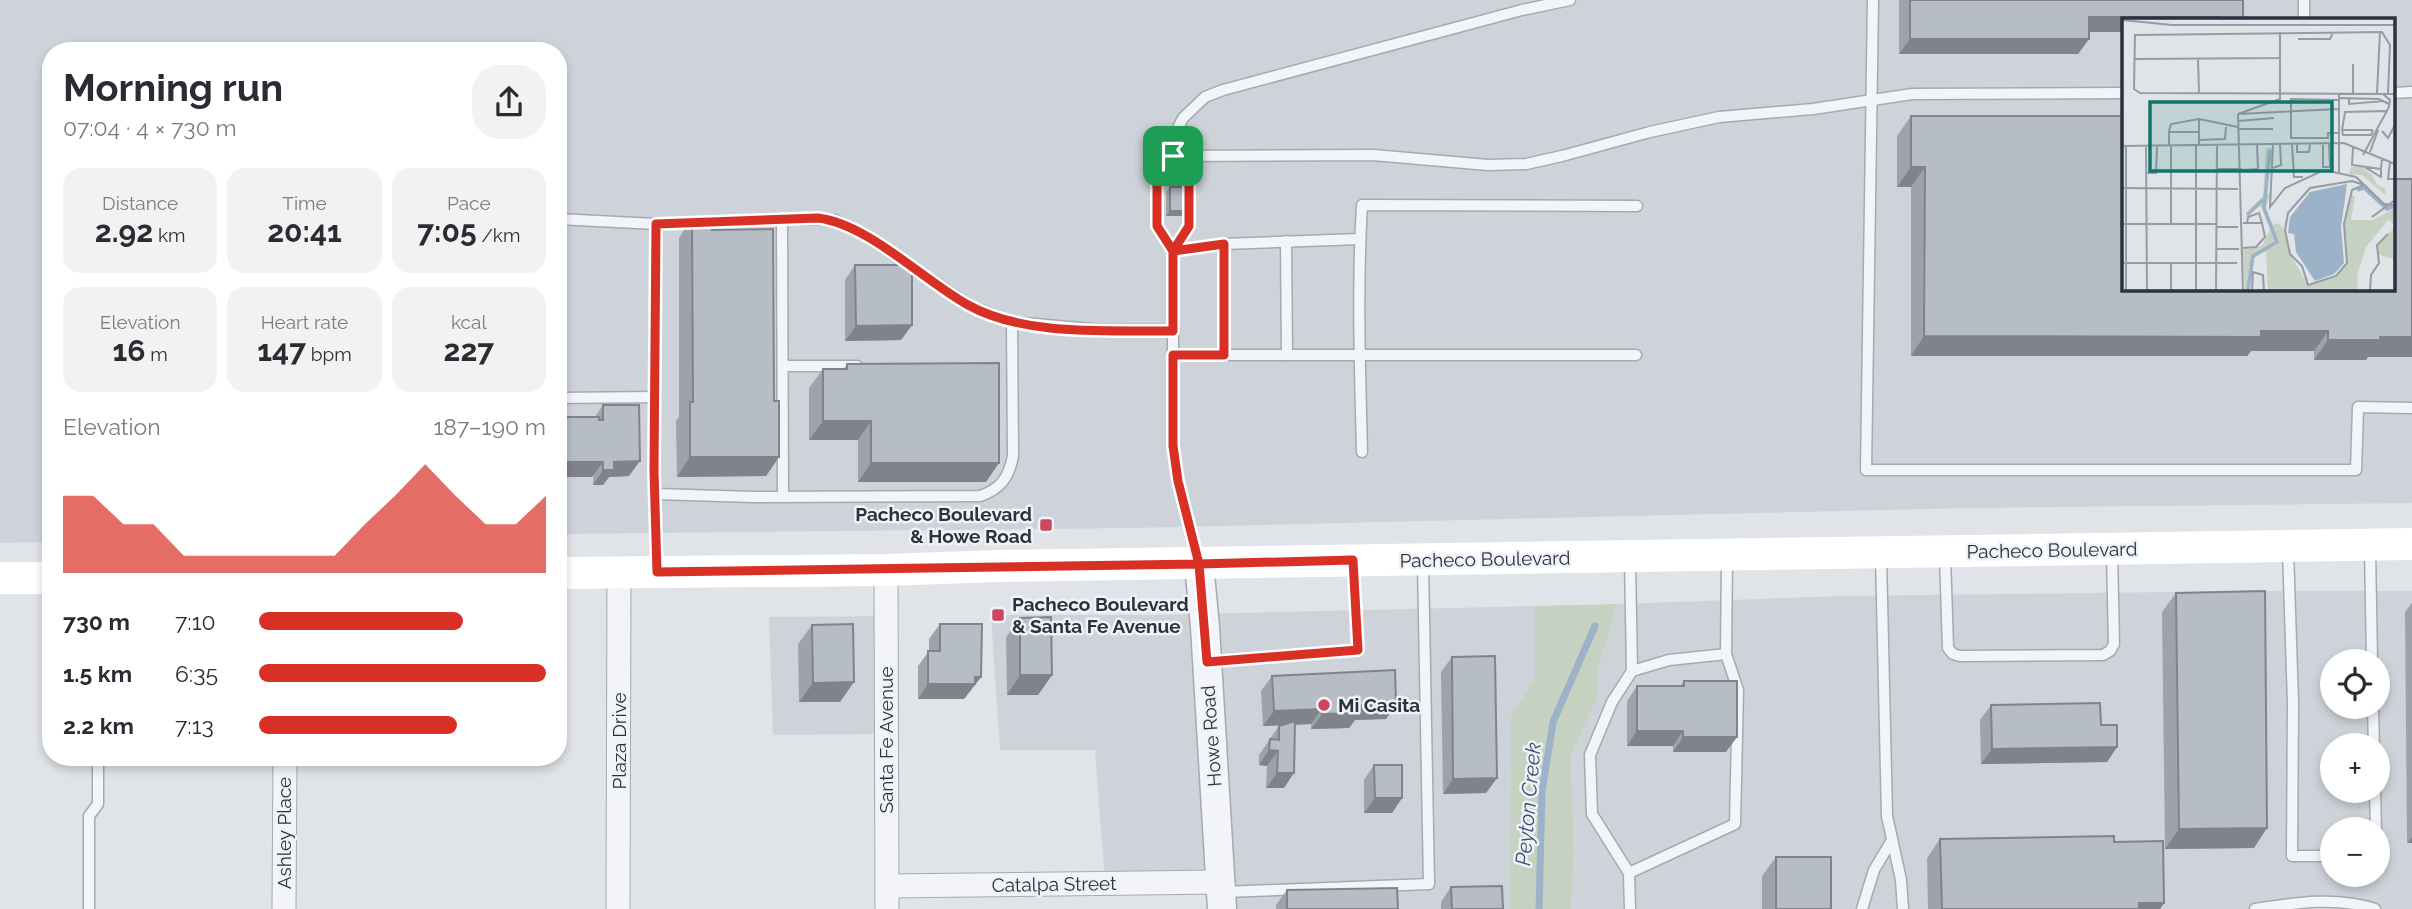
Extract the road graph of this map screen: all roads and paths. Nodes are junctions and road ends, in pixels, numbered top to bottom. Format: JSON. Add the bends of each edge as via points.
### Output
{"nodes":[{"id":1,"x":1570,"y":0,"type":"edge"},
{"id":2,"x":1872,"y":0,"type":"edge"},
{"id":3,"x":2304,"y":0,"type":"edge"},
{"id":4,"x":2304,"y":18,"type":"edge"},
{"id":5,"x":2412,"y":92,"type":"edge"},
{"id":6,"x":2122,"y":93,"type":"edge"},
{"id":7,"x":2394,"y":93,"type":"edge"},
{"id":8,"x":1871,"y":100,"type":"junction"},
{"id":9,"x":1173,"y":156,"type":"junction"},
{"id":10,"x":1637,"y":206,"type":"dead end"},
{"id":11,"x":567,"y":219,"type":"edge"},
{"id":12,"x":782,"y":221,"type":"junction"},
{"id":13,"x":656,"y":224,"type":"junction"},
{"id":14,"x":1360,"y":239,"type":"junction"},
{"id":15,"x":1286,"y":241,"type":"junction"},
{"id":16,"x":1224,"y":244,"type":"junction"},
{"id":17,"x":1173,"y":251,"type":"junction"},
{"id":18,"x":1012,"y":323,"type":"junction"},
{"id":19,"x":1173,"y":331,"type":"junction"},
{"id":20,"x":1173,"y":355,"type":"junction"},
{"id":21,"x":1224,"y":355,"type":"junction"},
{"id":22,"x":1287,"y":355,"type":"junction"},
{"id":23,"x":1360,"y":355,"type":"junction"},
{"id":24,"x":1636,"y":355,"type":"dead end"},
{"id":25,"x":783,"y":366,"type":"junction"},
{"id":26,"x":864,"y":366,"type":"edge"},
{"id":27,"x":999,"y":366,"type":"edge"},
{"id":28,"x":1013,"y":366,"type":"junction"},
{"id":29,"x":655,"y":397,"type":"junction"},
{"id":30,"x":567,"y":398,"type":"edge"},
{"id":31,"x":2412,"y":408,"type":"edge"},
{"id":32,"x":1362,"y":453,"type":"dead end"},
{"id":33,"x":656,"y":494,"type":"junction"},
{"id":34,"x":783,"y":497,"type":"junction"},
{"id":35,"x":2370,"y":544,"type":"junction"},
{"id":36,"x":2412,"y":544,"type":"edge"},
{"id":37,"x":2288,"y":547,"type":"junction"},
{"id":38,"x":2112,"y":548,"type":"junction"},
{"id":39,"x":1945,"y":552,"type":"junction"},
{"id":40,"x":1881,"y":553,"type":"junction"},
{"id":41,"x":1727,"y":556,"type":"junction"},
{"id":42,"x":1630,"y":557,"type":"junction"},
{"id":43,"x":1423,"y":559,"type":"junction"},
{"id":44,"x":1353,"y":560,"type":"junction"},
{"id":45,"x":1199,"y":564,"type":"junction"},
{"id":46,"x":886,"y":570,"type":"junction"},
{"id":47,"x":619,"y":572,"type":"junction"},
{"id":48,"x":657,"y":572,"type":"junction"},
{"id":49,"x":567,"y":573,"type":"edge"},
{"id":50,"x":0,"y":578,"type":"edge"},
{"id":51,"x":42,"y":578,"type":"edge"},
{"id":52,"x":2372,"y":649,"type":"edge"},
{"id":53,"x":1726,"y":654,"type":"junction"},
{"id":54,"x":1207,"y":662,"type":"junction"},
{"id":55,"x":1632,"y":671,"type":"junction"},
{"id":56,"x":98,"y":766,"type":"edge"},
{"id":57,"x":285,"y":766,"type":"edge"},
{"id":58,"x":1892,"y":840,"type":"junction"},
{"id":59,"x":2320,"y":856,"type":"edge"},
{"id":60,"x":1629,"y":873,"type":"junction"},
{"id":61,"x":887,"y":886,"type":"junction"},
{"id":62,"x":1221,"y":894,"type":"edge"},
{"id":63,"x":89,"y":909,"type":"edge"},
{"id":64,"x":284,"y":909,"type":"edge"},
{"id":65,"x":618,"y":909,"type":"edge"},
{"id":66,"x":887,"y":909,"type":"edge"},
{"id":67,"x":1630,"y":909,"type":"edge"},
{"id":68,"x":1862,"y":909,"type":"edge"},
{"id":69,"x":1903,"y":909,"type":"edge"},
{"id":70,"x":2255,"y":909,"type":"edge"},
{"id":71,"x":2375,"y":909,"type":"edge"}],
"edges":[{"from":1,"to":9,"type":"lane","via":[[1205,97],[1183,118]]},
{"from":2,"to":8,"type":"lane"},
{"from":3,"to":4,"type":"lane"},
{"from":5,"to":7,"type":"lane"},
{"from":6,"to":8,"type":"lane","via":[[1912,94]]},
{"from":8,"to":9,"type":"lane","via":[[1719,117],[1526,164],[1373,155]]},
{"from":8,"to":31,"type":"lane","via":[[1866,470],[2356,471],[2358,407]]},
{"from":9,"to":17,"type":"lane","via":[[1189,180],[1189,226]]},
{"from":9,"to":17,"type":"lane","via":[[1157,180],[1157,226]]},
{"from":10,"to":14,"type":"lane","via":[[1362,205]]},
{"from":11,"to":13,"type":"lane"},
{"from":12,"to":13,"type":"lane"},
{"from":12,"to":18,"type":"lane","via":[[818,218],[849,226],[970,306]]},
{"from":12,"to":25,"type":"lane"},
{"from":13,"to":29,"type":"lane"},
{"from":14,"to":15,"type":"lane"},
{"from":14,"to":23,"type":"lane"},
{"from":15,"to":16,"type":"lane"},
{"from":15,"to":22,"type":"lane"},
{"from":16,"to":17,"type":"lane"},
{"from":16,"to":21,"type":"lane"},
{"from":17,"to":19,"type":"lane"},
{"from":18,"to":19,"type":"lane"},
{"from":18,"to":28,"type":"lane"},
{"from":19,"to":20,"type":"lane"},
{"from":20,"to":21,"type":"lane"},
{"from":20,"to":45,"type":"lane","via":[[1173,446]]},
{"from":21,"to":22,"type":"lane"},
{"from":22,"to":23,"type":"lane"},
{"from":23,"to":24,"type":"lane"},
{"from":23,"to":32,"type":"lane"},
{"from":25,"to":26,"type":"lane"},
{"from":25,"to":34,"type":"lane"},
{"from":27,"to":28,"type":"lane"},
{"from":28,"to":34,"type":"lane","via":[[1013,456],[1004,482],[992,492],[980,496]]},
{"from":29,"to":30,"type":"lane"},
{"from":29,"to":33,"type":"lane"},
{"from":33,"to":34,"type":"lane"},
{"from":33,"to":48,"type":"lane"},
{"from":35,"to":36,"type":"main road","name":"Pacheco Boulevard"},
{"from":35,"to":37,"type":"main road","name":"Pacheco Boulevard"},
{"from":35,"to":52,"type":"lane"},
{"from":37,"to":38,"type":"main road","name":"Pacheco Boulevard"},
{"from":37,"to":59,"type":"lane","via":[[2292,856]]},
{"from":38,"to":39,"type":"main road","name":"Pacheco Boulevard"},
{"from":38,"to":39,"type":"lane","via":[[2114,645],[2103,655],[1953,654],[1948,649]]},
{"from":39,"to":40,"type":"main road","name":"Pacheco Boulevard"},
{"from":40,"to":41,"type":"main road","name":"Pacheco Boulevard"},
{"from":40,"to":58,"type":"lane","via":[[1887,817]]},
{"from":41,"to":42,"type":"main road","name":"Pacheco Boulevard"},
{"from":41,"to":53,"type":"lane"},
{"from":42,"to":43,"type":"main road","name":"Pacheco Boulevard"},
{"from":42,"to":55,"type":"lane"},
{"from":43,"to":44,"type":"main road","name":"Pacheco Boulevard"},
{"from":43,"to":62,"type":"lane","via":[[1429,884]]},
{"from":44,"to":45,"type":"main road","name":"Pacheco Boulevard"},
{"from":44,"to":54,"type":"lane","via":[[1358,650]]},
{"from":45,"to":46,"type":"main road","name":"Pacheco Boulevard"},
{"from":45,"to":54,"type":"street","name":"Howe Road"},
{"from":46,"to":48,"type":"main road","name":"Pacheco Boulevard"},
{"from":46,"to":61,"type":"street","name":"Santa Fe Avenue"},
{"from":47,"to":48,"type":"main road","name":"Pacheco Boulevard"},
{"from":47,"to":49,"type":"main road","name":"Pacheco Boulevard"},
{"from":47,"to":65,"type":"street","name":"Plaza Drive"},
{"from":50,"to":51,"type":"main road"},
{"from":53,"to":55,"type":"lane","via":[[1669,660]]},
{"from":53,"to":60,"type":"lane","via":[[1738,690],[1735,824]]},
{"from":54,"to":62,"type":"street","name":"Howe Road"},
{"from":55,"to":60,"type":"lane","via":[[1612,702],[1590,755],[1592,814]]},
{"from":56,"to":63,"type":"lane","via":[[98,804],[89,817]]},
{"from":57,"to":64,"type":"street","name":"Ashley Place"},
{"from":58,"to":68,"type":"lane","via":[[1874,870]]},
{"from":58,"to":69,"type":"lane"},
{"from":60,"to":67,"type":"lane"},
{"from":61,"to":62,"type":"street","name":"Catalpa Street"},
{"from":61,"to":66,"type":"street","name":"Santa Fe Avenue"},
{"from":70,"to":71,"type":"lane","via":[[2305,901]]}]}
